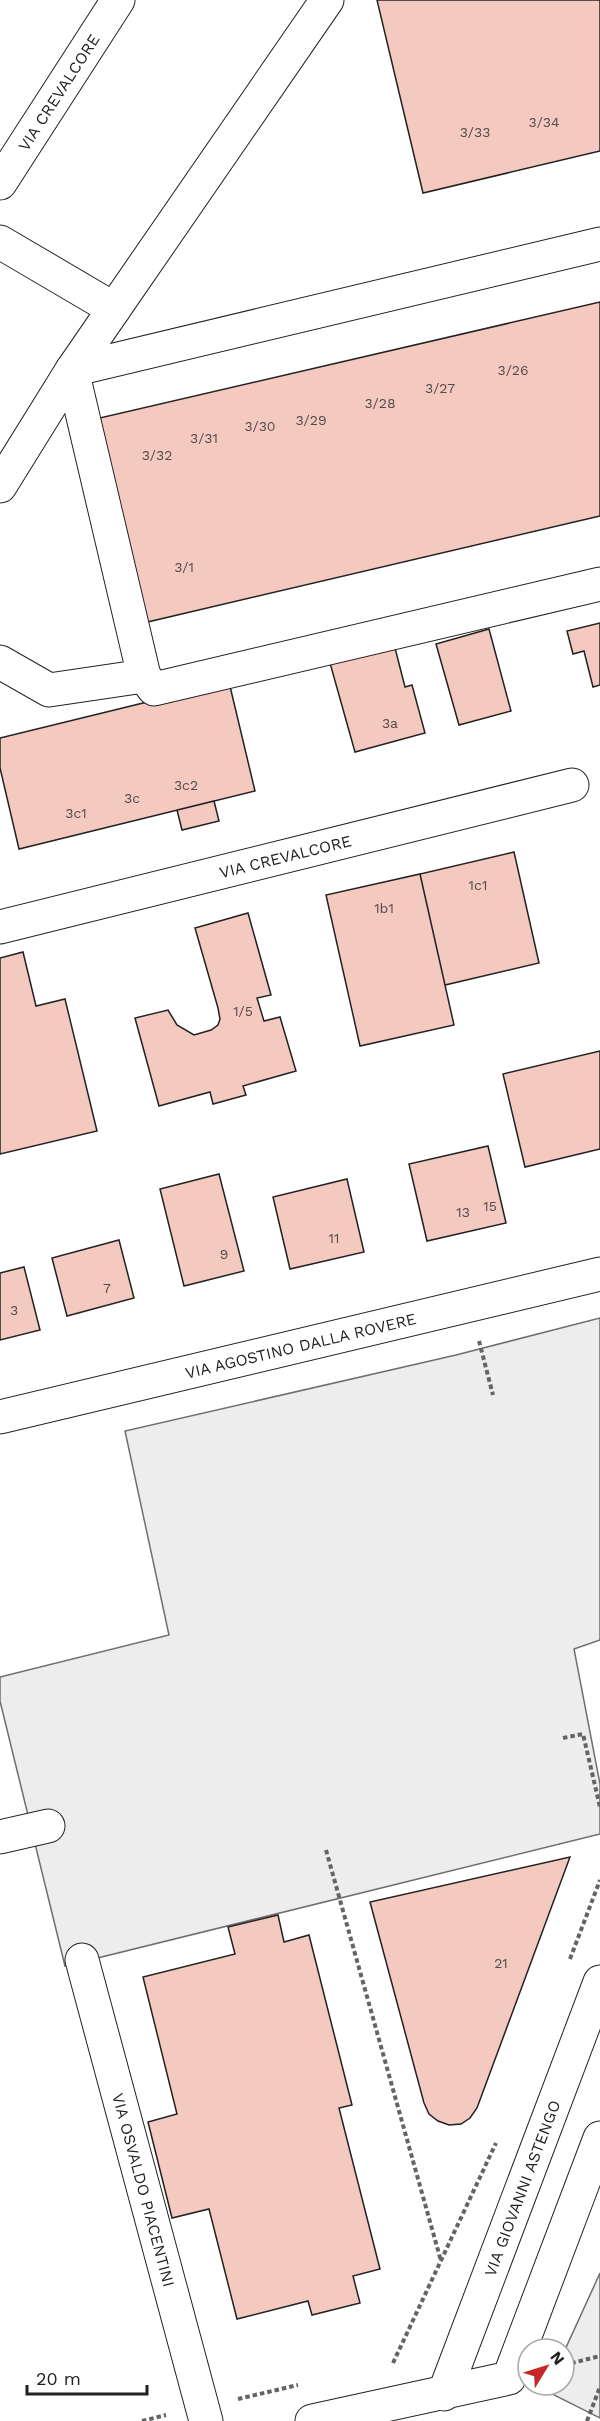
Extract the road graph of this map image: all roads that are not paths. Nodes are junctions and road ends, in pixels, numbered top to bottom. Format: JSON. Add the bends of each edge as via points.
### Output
{"nodes":[{"id":1,"x":117,"y":0,"type":"edge"},
{"id":2,"x":327,"y":0,"type":"edge"},
{"id":3,"x":0,"y":183,"type":"edge"},
{"id":4,"x":0,"y":242,"type":"edge"},
{"id":5,"x":600,"y":244,"type":"edge"},
{"id":6,"x":114,"y":309,"type":"junction"},
{"id":7,"x":72,"y":370,"type":"junction"},
{"id":8,"x":0,"y":486,"type":"edge"},
{"id":9,"x":600,"y":584,"type":"edge"},
{"id":10,"x":0,"y":662,"type":"edge"},
{"id":11,"x":144,"y":676,"type":"junction"},
{"id":12,"x":572,"y":785,"type":"dead end"},
{"id":13,"x":0,"y":927,"type":"edge"},
{"id":14,"x":600,"y":1274,"type":"edge"},
{"id":15,"x":0,"y":1418,"type":"edge"},
{"id":16,"x":48,"y":1826,"type":"dead end"},
{"id":17,"x":0,"y":1837,"type":"edge"},
{"id":18,"x":82,"y":1960,"type":"dead end"},
{"id":19,"x":600,"y":1982,"type":"edge"},
{"id":20,"x":600,"y":2138,"type":"edge"},
{"id":21,"x":444,"y":2394,"type":"junction"},
{"id":22,"x":204,"y":2414,"type":"edge"},
{"id":23,"x":312,"y":2421,"type":"edge"}],
"edges":[{"from":1,"to":3,"type":"street","name":"VIA CREVALCORE"},
{"from":2,"to":6,"type":"street"},
{"from":4,"to":6,"type":"street"},
{"from":5,"to":7,"type":"street"},
{"from":6,"to":7,"type":"street"},
{"from":7,"to":8,"type":"street"},
{"from":7,"to":11,"type":"street"},
{"from":9,"to":11,"type":"street","via":[[154,689]]},
{"from":10,"to":11,"type":"street","via":[[49,690]]},
{"from":12,"to":13,"type":"street","name":"VIA CREVALCORE"},
{"from":14,"to":15,"type":"street","name":"VIA AGOSTINO DALLA ROVERE"},
{"from":16,"to":17,"type":"street"},
{"from":18,"to":22,"type":"street","name":"VIA OSVALDO PIACENTINI"},
{"from":19,"to":21,"type":"street","name":"VIA GIOVANNI ASTENGO"},
{"from":20,"to":21,"type":"street","via":[[509,2378]]},
{"from":21,"to":23,"type":"street"}]}
